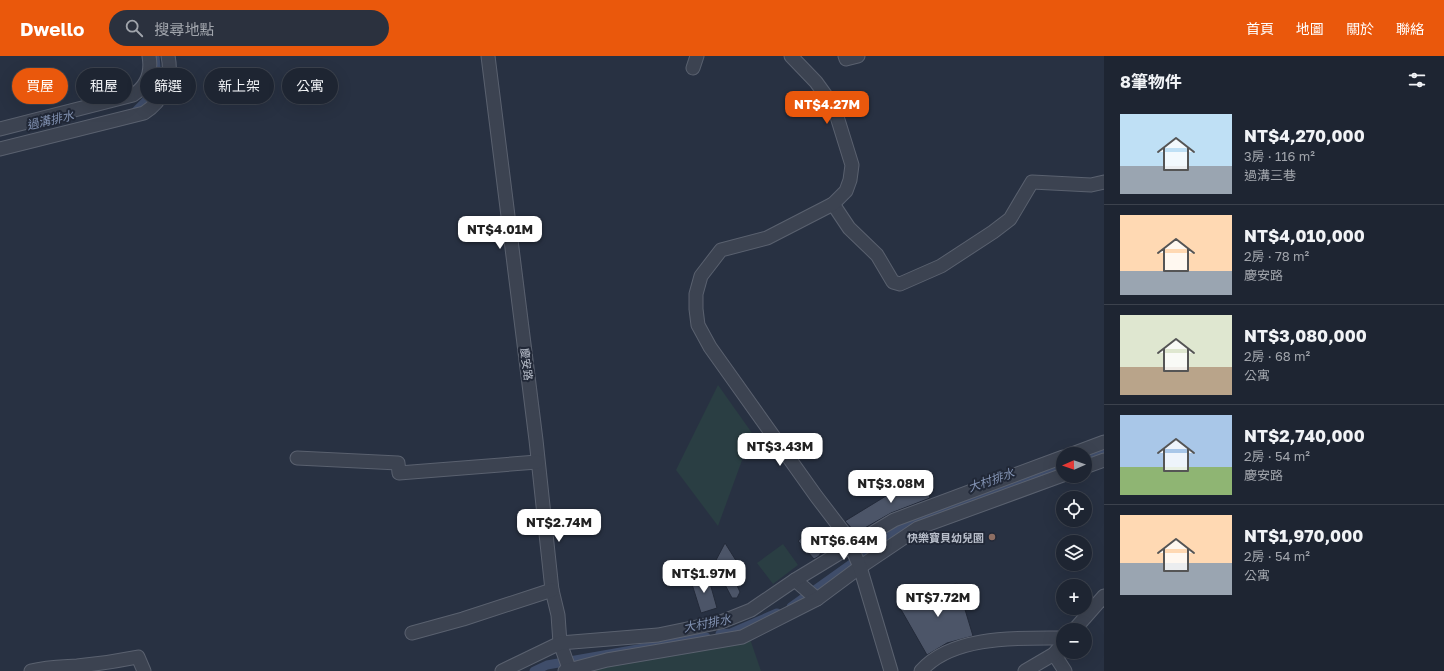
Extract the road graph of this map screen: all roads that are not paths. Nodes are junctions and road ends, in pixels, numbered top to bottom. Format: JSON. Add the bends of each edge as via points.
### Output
{"nodes":[{"id":1,"x":149,"y":56,"type":"edge"},
{"id":2,"x":168,"y":56,"type":"edge"},
{"id":3,"x":488,"y":56,"type":"edge"},
{"id":4,"x":791,"y":56,"type":"edge"},
{"id":5,"x":845,"y":56,"type":"edge"},
{"id":6,"x":858,"y":56,"type":"edge"},
{"id":7,"x":0,"y":130,"type":"edge"},
{"id":8,"x":0,"y":149,"type":"edge"},
{"id":9,"x":1104,"y":182,"type":"edge"},
{"id":10,"x":833,"y":204,"type":"junction"},
{"id":11,"x":1104,"y":442,"type":"edge"},
{"id":12,"x":1091,"y":447,"type":"edge"},
{"id":13,"x":297,"y":458,"type":"dead end"},
{"id":14,"x":1056,"y":460,"type":"edge"},
{"id":15,"x":1104,"y":460,"type":"edge"},
{"id":16,"x":537,"y":462,"type":"junction"},
{"id":17,"x":1092,"y":464,"type":"edge"},
{"id":18,"x":1056,"y":478,"type":"edge"},
{"id":19,"x":851,"y":546,"type":"junction"},
{"id":20,"x":860,"y":567,"type":"junction"},
{"id":21,"x":795,"y":580,"type":"junction"},
{"id":22,"x":552,"y":590,"type":"junction"},
{"id":23,"x":1104,"y":596,"type":"edge"},
{"id":24,"x":817,"y":599,"type":"junction"},
{"id":25,"x":1080,"y":623,"type":"edge"},
{"id":26,"x":412,"y":632,"type":"dead end"},
{"id":27,"x":1056,"y":638,"type":"edge"},
{"id":28,"x":562,"y":647,"type":"junction"},
{"id":29,"x":1056,"y":652,"type":"edge"},
{"id":30,"x":1054,"y":654,"type":"junction"},
{"id":31,"x":568,"y":669,"type":"edge"},
{"id":32,"x":31,"y":671,"type":"edge"},
{"id":33,"x":144,"y":671,"type":"edge"},
{"id":34,"x":502,"y":671,"type":"edge"},
{"id":35,"x":891,"y":671,"type":"edge"},
{"id":36,"x":921,"y":671,"type":"edge"},
{"id":37,"x":1024,"y":671,"type":"edge"},
{"id":38,"x":1066,"y":671,"type":"edge"}],
"edges":[{"from":1,"to":7,"type":"street","via":[[148,77],[142,88],[134,95]]},
{"from":2,"to":8,"type":"street","via":[[165,89],[155,105],[144,113]]},
{"from":3,"to":16,"type":"street","name":"慶安路"},
{"from":4,"to":10,"type":"street","via":[[816,82],[834,107],[852,165],[846,191]]},
{"from":5,"to":6,"type":"street","via":[[846,59]]},
{"from":9,"to":10,"type":"street","via":[[1091,185],[1032,182],[1010,218],[993,232],[941,266],[900,284],[893,282],[877,255],[849,228]]},
{"from":10,"to":19,"type":"street","via":[[767,238],[721,250],[701,276],[696,294],[696,309],[698,324],[710,347],[845,534]]},
{"from":11,"to":12,"type":"street"},
{"from":13,"to":16,"type":"street","via":[[398,463],[399,472]]},
{"from":14,"to":19,"type":"street","via":[[894,520]]},
{"from":15,"to":17,"type":"street"},
{"from":16,"to":22,"type":"street","name":"慶安路"},
{"from":18,"to":20,"type":"street","via":[[918,528]]},
{"from":19,"to":20,"type":"street"},
{"from":19,"to":21,"type":"street"},
{"from":20,"to":24,"type":"street"},
{"from":20,"to":35,"type":"street"},
{"from":21,"to":24,"type":"street"},
{"from":21,"to":28,"type":"street","via":[[751,610],[721,622],[658,635]]},
{"from":22,"to":26,"type":"street","via":[[463,619]]},
{"from":22,"to":28,"type":"street","name":"慶安路"},
{"from":23,"to":25,"type":"street"},
{"from":24,"to":31,"type":"street","via":[[742,637]]},
{"from":27,"to":36,"type":"street","via":[[999,639],[952,650],[929,661]]},
{"from":28,"to":31,"type":"street","name":"慶安路"},
{"from":28,"to":34,"type":"street"},
{"from":29,"to":30,"type":"street"},
{"from":30,"to":37,"type":"street"},
{"from":30,"to":38,"type":"street"},
{"from":32,"to":33,"type":"street","via":[[50,666],[75,666],[138,657]]}]}
